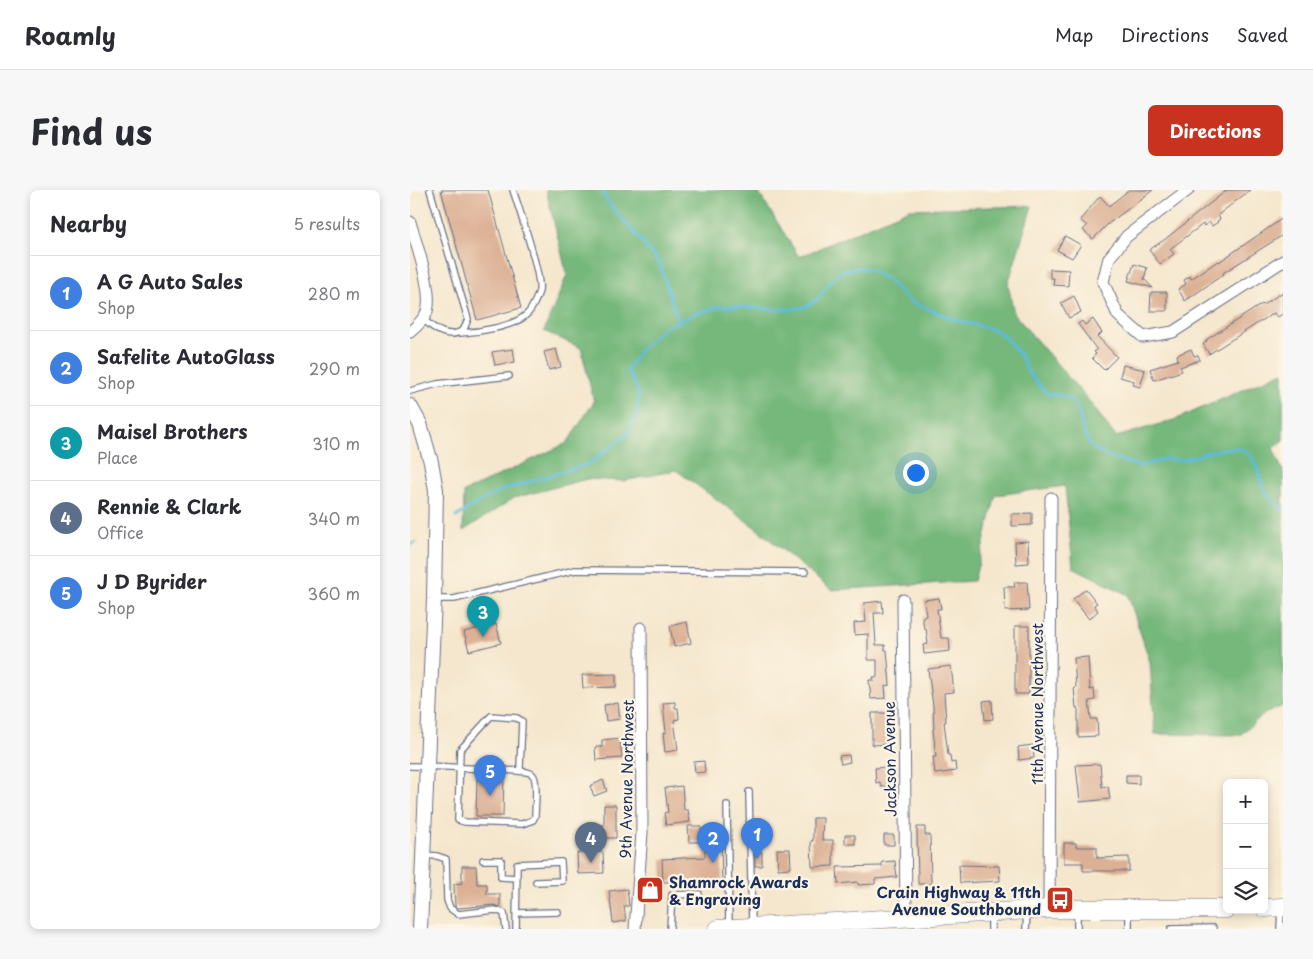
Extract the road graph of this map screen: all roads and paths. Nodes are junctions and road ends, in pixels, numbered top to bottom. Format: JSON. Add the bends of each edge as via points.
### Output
{"nodes":[{"id":1,"x":430,"y":190,"type":"edge"},
{"id":2,"x":513,"y":190,"type":"edge"},
{"id":3,"x":1188,"y":190,"type":"edge"},
{"id":4,"x":410,"y":222,"type":"edge"},
{"id":5,"x":1283,"y":261,"type":"edge"},
{"id":6,"x":423,"y":319,"type":"junction"},
{"id":7,"x":410,"y":332,"type":"edge"},
{"id":8,"x":460,"y":333,"type":"junction"},
{"id":9,"x":510,"y":376,"type":"dead end"},
{"id":10,"x":410,"y":391,"type":"edge"},
{"id":11,"x":410,"y":406,"type":"edge"},
{"id":12,"x":1051,"y":498,"type":"dead end"},
{"id":13,"x":805,"y":572,"type":"dead end"},
{"id":14,"x":434,"y":598,"type":"junction"},
{"id":15,"x":903,"y":600,"type":"dead end"},
{"id":16,"x":641,"y":628,"type":"dead end"},
{"id":17,"x":410,"y":766,"type":"edge"},
{"id":18,"x":427,"y":766,"type":"junction"},
{"id":19,"x":458,"y":768,"type":"junction"},
{"id":20,"x":518,"y":771,"type":"junction"},
{"id":21,"x":749,"y":792,"type":"dead end"},
{"id":22,"x":726,"y":806,"type":"dead end"},
{"id":23,"x":423,"y":855,"type":"junction"},
{"id":24,"x":483,"y":860,"type":"dead end"},
{"id":25,"x":517,"y":878,"type":"junction"},
{"id":26,"x":536,"y":882,"type":"dead end"},
{"id":27,"x":699,"y":894,"type":"dead end"},
{"id":28,"x":1276,"y":907,"type":"edge"},
{"id":29,"x":1077,"y":909,"type":"junction"},
{"id":30,"x":1129,"y":909,"type":"junction"},
{"id":31,"x":1220,"y":909,"type":"edge"},
{"id":32,"x":1050,"y":910,"type":"junction"},
{"id":33,"x":1027,"y":911,"type":"junction"},
{"id":34,"x":558,"y":912,"type":"dead end"},
{"id":35,"x":516,"y":913,"type":"junction"},
{"id":36,"x":907,"y":919,"type":"junction"},
{"id":37,"x":991,"y":921,"type":"edge"},
{"id":38,"x":854,"y":925,"type":"edge"},
{"id":39,"x":753,"y":927,"type":"edge"},
{"id":40,"x":786,"y":927,"type":"edge"},
{"id":41,"x":1213,"y":928,"type":"edge"},
{"id":42,"x":420,"y":929,"type":"edge"},
{"id":43,"x":506,"y":929,"type":"edge"},
{"id":44,"x":516,"y":929,"type":"edge"},
{"id":45,"x":635,"y":929,"type":"edge"},
{"id":46,"x":670,"y":929,"type":"edge"},
{"id":47,"x":724,"y":929,"type":"edge"},
{"id":48,"x":1026,"y":929,"type":"edge"},
{"id":49,"x":1077,"y":929,"type":"edge"},
{"id":50,"x":1130,"y":929,"type":"edge"},
{"id":51,"x":1171,"y":929,"type":"edge"},
{"id":52,"x":1280,"y":929,"type":"edge"}],
"edges":[{"from":1,"to":8,"type":"lane","via":[[467,313],[467,324]]},
{"from":2,"to":8,"type":"lane","via":[[539,290],[527,315],[516,322]]},
{"from":3,"to":5,"type":"street","via":[[1127,236],[1110,258],[1103,282],[1118,315],[1143,336],[1173,332]]},
{"from":4,"to":6,"type":"street","via":[[427,286],[429,302]]},
{"from":6,"to":7,"type":"street"},
{"from":6,"to":8,"type":"lane","via":[[442,332]]},
{"from":9,"to":10,"type":"lane","via":[[437,384]]},
{"from":11,"to":14,"type":"street","via":[[420,424],[436,490]]},
{"from":12,"to":32,"type":"street","name":"11th Avenue Northwest"},
{"from":13,"to":14,"type":"lane","via":[[575,570],[454,599]]},
{"from":14,"to":18,"type":"street"},
{"from":15,"to":36,"type":"street","name":"Jackson Avenue"},
{"from":16,"to":45,"type":"street","name":"9th Avenue Northwest","via":[[642,833]]},
{"from":17,"to":18,"type":"lane"},
{"from":18,"to":19,"type":"lane"},
{"from":18,"to":23,"type":"street"},
{"from":19,"to":20,"type":"lane"},
{"from":19,"to":20,"type":"lane","via":[[460,750],[491,716],[522,721]]},
{"from":19,"to":20,"type":"lane","via":[[458,820],[465,822],[522,824],[533,820],[536,780],[527,772]]},
{"from":21,"to":39,"type":"lane"},
{"from":22,"to":47,"type":"lane"},
{"from":23,"to":42,"type":"street"},
{"from":23,"to":43,"type":"lane","via":[[446,859],[450,908],[458,914],[495,910],[504,913]]},
{"from":24,"to":25,"type":"lane","via":[[501,860],[501,877]]},
{"from":25,"to":26,"type":"lane","via":[[517,864],[562,862],[562,881]]},
{"from":25,"to":35,"type":"lane"},
{"from":27,"to":46,"type":"lane","via":[[672,895]]},
{"from":28,"to":52,"type":"lane"},
{"from":29,"to":30,"type":"main road"},
{"from":29,"to":32,"type":"main road"},
{"from":29,"to":49,"type":"lane"},
{"from":30,"to":31,"type":"main road"},
{"from":30,"to":50,"type":"lane"},
{"from":31,"to":41,"type":"lane"},
{"from":32,"to":33,"type":"main road"},
{"from":33,"to":37,"type":"main road"},
{"from":33,"to":48,"type":"lane"},
{"from":34,"to":35,"type":"lane"},
{"from":35,"to":44,"type":"lane"},
{"from":36,"to":37,"type":"main road"},
{"from":36,"to":38,"type":"main road"},
{"from":38,"to":40,"type":"main road"},
{"from":39,"to":40,"type":"main road"},
{"from":39,"to":47,"type":"main road"},
{"from":41,"to":51,"type":"lane"}]}
